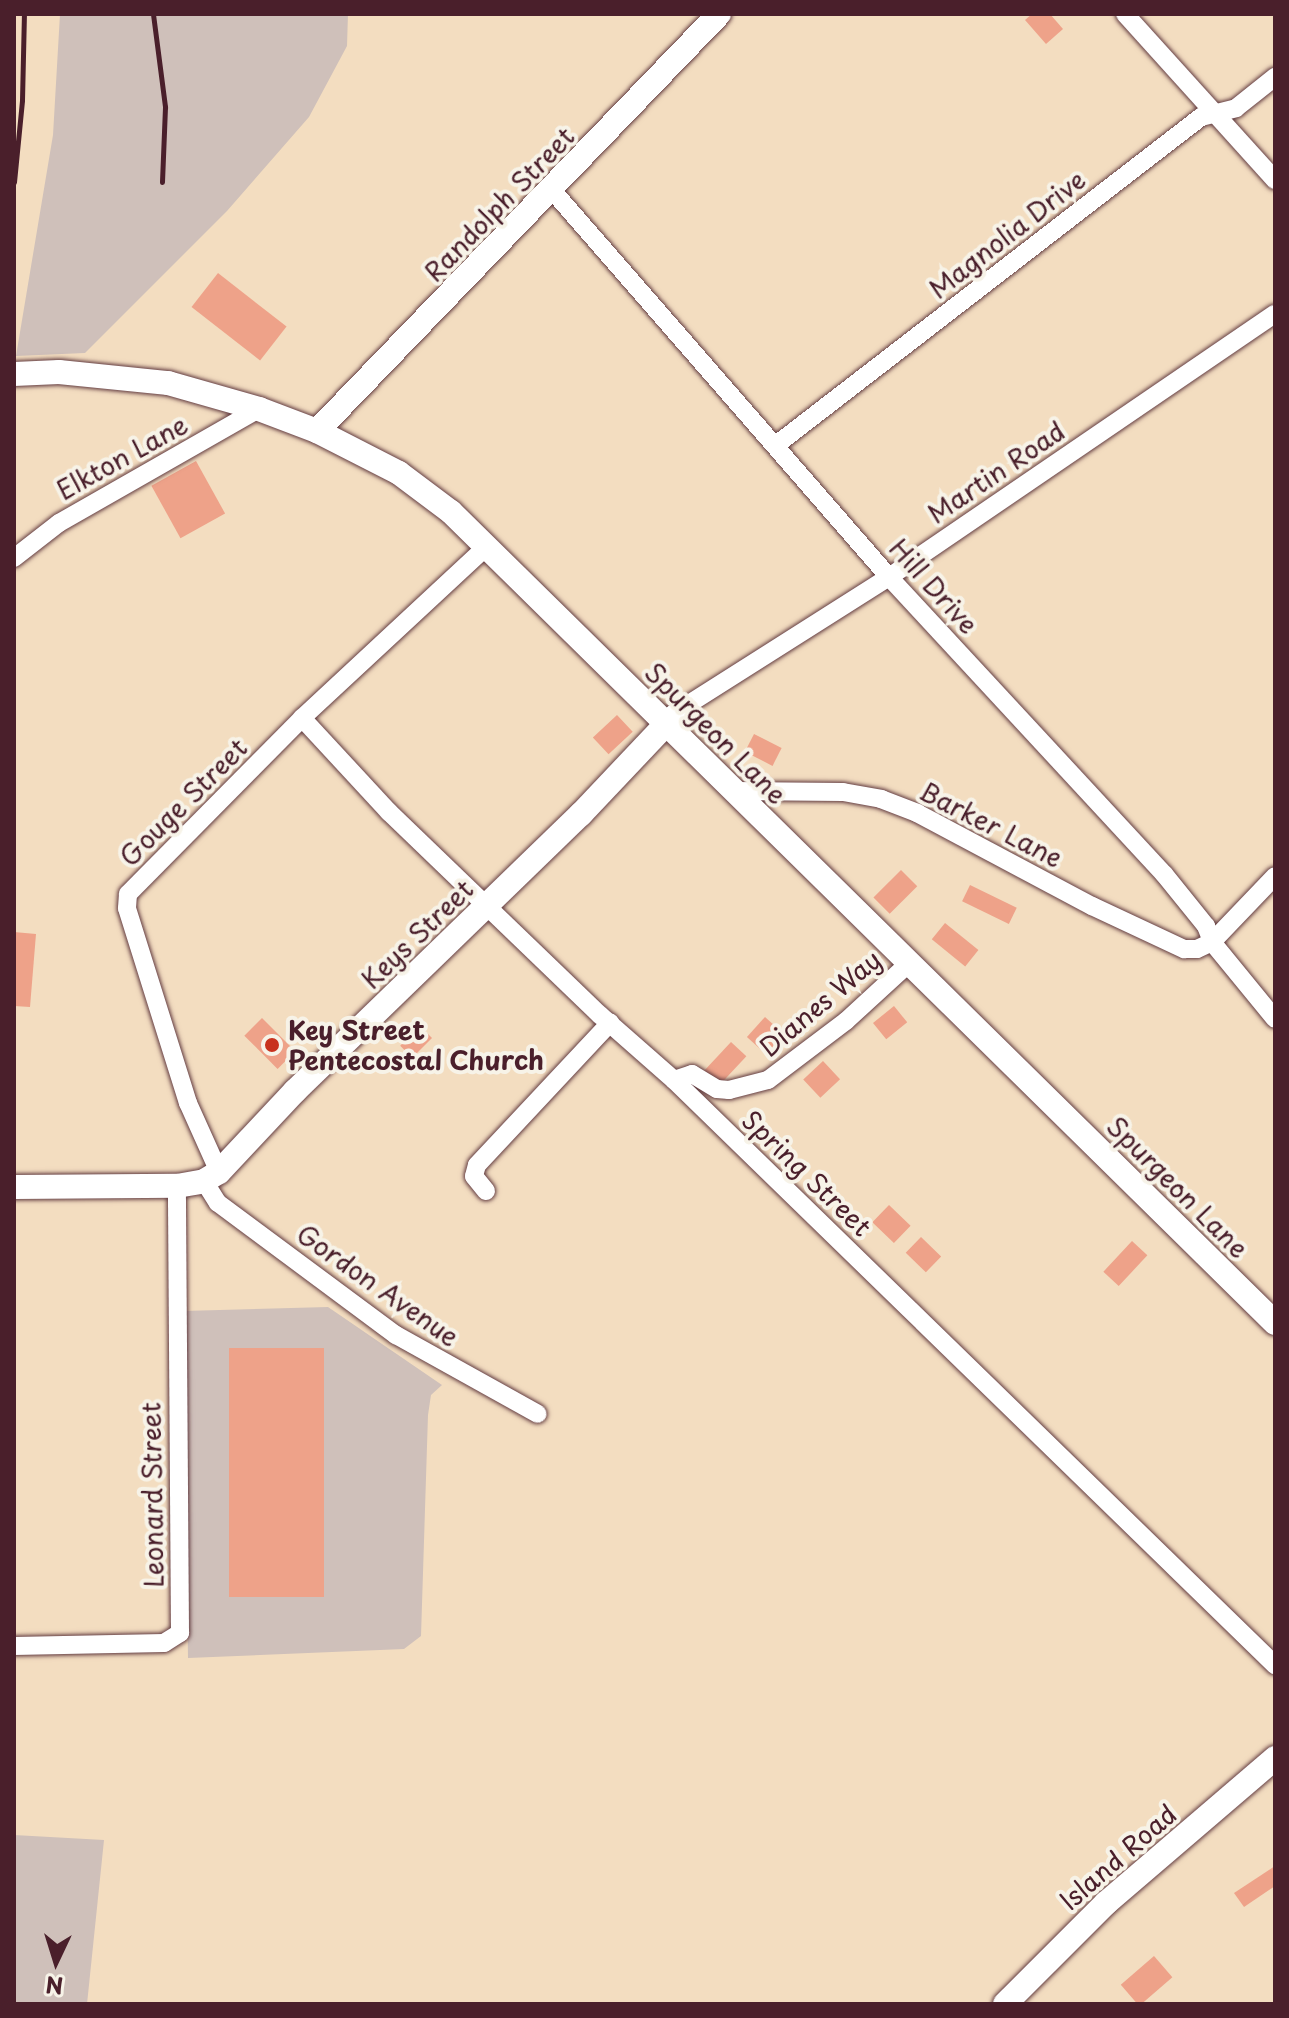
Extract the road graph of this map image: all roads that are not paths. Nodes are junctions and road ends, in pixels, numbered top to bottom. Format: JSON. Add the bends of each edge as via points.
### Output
{"nodes":[{"id":1,"x":719,"y":14,"type":"edge"},
{"id":2,"x":1125,"y":14,"type":"edge"},
{"id":3,"x":1275,"y":77,"type":"edge"},
{"id":4,"x":1216,"y":113,"type":"junction"},
{"id":5,"x":1275,"y":180,"type":"edge"},
{"id":6,"x":552,"y":190,"type":"junction"},
{"id":7,"x":1275,"y":314,"type":"edge"},
{"id":8,"x":14,"y":374,"type":"edge"},
{"id":9,"x":259,"y":409,"type":"junction"},
{"id":10,"x":317,"y":431,"type":"junction"},
{"id":11,"x":776,"y":445,"type":"junction"},
{"id":12,"x":488,"y":545,"type":"junction"},
{"id":13,"x":14,"y":558,"type":"edge"},
{"id":14,"x":889,"y":577,"type":"junction"},
{"id":15,"x":302,"y":718,"type":"junction"},
{"id":16,"x":666,"y":724,"type":"junction"},
{"id":17,"x":733,"y":791,"type":"junction"},
{"id":18,"x":1275,"y":876,"type":"edge"},
{"id":19,"x":487,"y":905,"type":"junction"},
{"id":20,"x":1212,"y":942,"type":"junction"},
{"id":21,"x":909,"y":963,"type":"junction"},
{"id":22,"x":1275,"y":1019,"type":"edge"},
{"id":23,"x":610,"y":1023,"type":"junction"},
{"id":24,"x":674,"y":1080,"type":"junction"},
{"id":25,"x":212,"y":1177,"type":"junction"},
{"id":26,"x":177,"y":1186,"type":"junction"},
{"id":27,"x":14,"y":1187,"type":"edge"},
{"id":28,"x":486,"y":1191,"type":"dead end"},
{"id":29,"x":1275,"y":1323,"type":"edge"},
{"id":30,"x":538,"y":1414,"type":"dead end"},
{"id":31,"x":14,"y":1646,"type":"edge"},
{"id":32,"x":1275,"y":1665,"type":"edge"},
{"id":33,"x":1275,"y":1758,"type":"edge"},
{"id":34,"x":1005,"y":2004,"type":"edge"}],
"edges":[{"from":1,"to":6,"type":"street","name":"Randolph Street"},
{"from":2,"to":4,"type":"street"},
{"from":3,"to":4,"type":"street","name":"Magnolia Drive","via":[[1236,108]]},
{"from":4,"to":5,"type":"street"},
{"from":4,"to":11,"type":"street","name":"Magnolia Drive","via":[[1201,117]]},
{"from":6,"to":10,"type":"street","name":"Randolph Street"},
{"from":6,"to":11,"type":"street","name":"Hill Drive"},
{"from":7,"to":14,"type":"street","name":"Martin Road"},
{"from":8,"to":9,"type":"street","name":"Spurgeon Lane","via":[[71,372],[168,383]]},
{"from":9,"to":10,"type":"street","name":"Spurgeon Lane"},
{"from":9,"to":13,"type":"street","name":"Elkton Lane","via":[[59,523]]},
{"from":10,"to":12,"type":"street","name":"Spurgeon Lane","via":[[399,473]]},
{"from":11,"to":14,"type":"street","name":"Hill Drive"},
{"from":12,"to":15,"type":"street","name":"Gouge Street"},
{"from":12,"to":16,"type":"street","name":"Spurgeon Lane"},
{"from":14,"to":16,"type":"street","name":"Martin Road","via":[[673,714]]},
{"from":14,"to":20,"type":"street","name":"Hill Drive","via":[[1164,874],[1206,926]]},
{"from":15,"to":19,"type":"street","name":"Spring Street","via":[[389,812]]},
{"from":15,"to":25,"type":"street","name":"Gouge Street","via":[[128,894],[126,903]]},
{"from":16,"to":17,"type":"street","name":"Spurgeon Lane"},
{"from":16,"to":19,"type":"street","name":"Keys Street"},
{"from":17,"to":20,"type":"street","name":"Barker Lane","via":[[843,792],[881,799],[1156,937],[1184,949]]},
{"from":17,"to":21,"type":"street","name":"Spurgeon Lane"},
{"from":18,"to":20,"type":"street"},
{"from":19,"to":23,"type":"street","name":"Spring Street"},
{"from":19,"to":25,"type":"street","name":"Keys Street"},
{"from":20,"to":22,"type":"street","name":"Hill Drive"},
{"from":21,"to":24,"type":"street","name":"Dianes Way","via":[[846,1021],[768,1080],[729,1090],[692,1074]]},
{"from":21,"to":29,"type":"street","name":"Spurgeon Lane"},
{"from":23,"to":24,"type":"street","name":"Spring Street"},
{"from":23,"to":28,"type":"street","via":[[477,1165],[474,1176]]},
{"from":24,"to":32,"type":"street","name":"Spring Street"},
{"from":25,"to":26,"type":"street"},
{"from":25,"to":30,"type":"street","name":"Gordon Avenue","via":[[218,1203],[396,1335]]},
{"from":26,"to":27,"type":"street"},
{"from":26,"to":31,"type":"street","name":"Leonard Street","via":[[180,1633],[164,1643]]},
{"from":33,"to":34,"type":"street","name":"Island Road","via":[[1106,1903]]}]}
